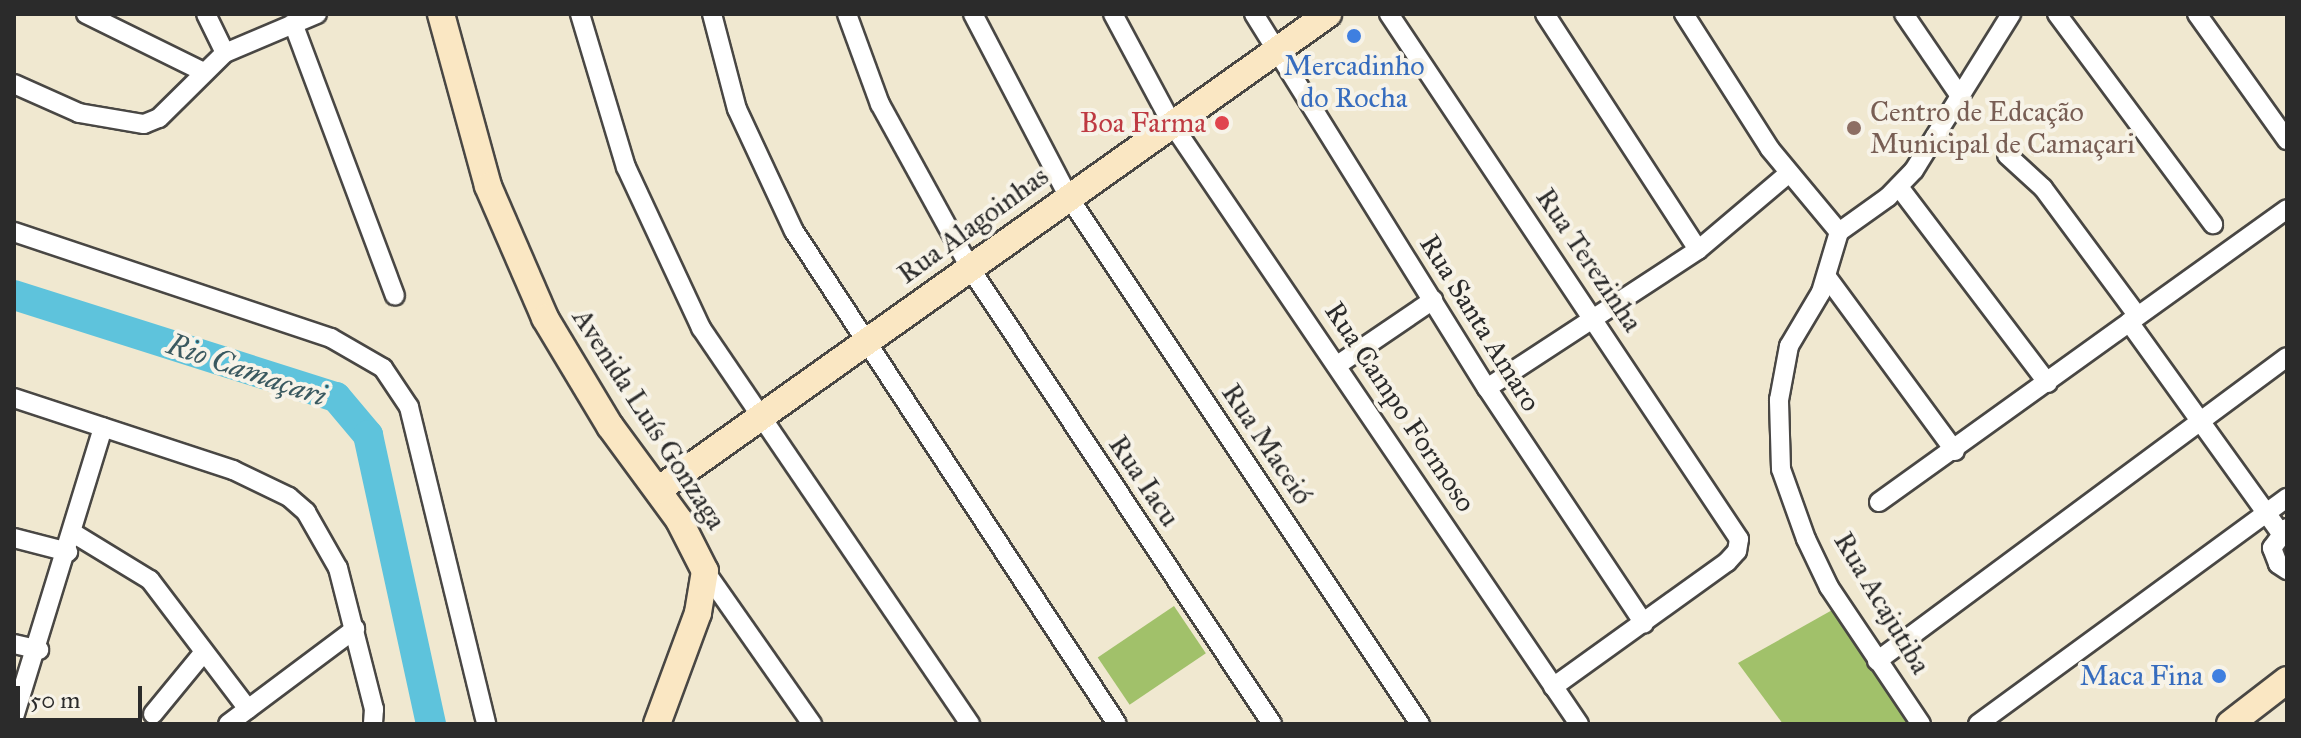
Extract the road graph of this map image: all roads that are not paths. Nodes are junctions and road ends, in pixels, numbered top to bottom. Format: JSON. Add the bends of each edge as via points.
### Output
{"nodes":[{"id":1,"x":86,"y":14,"type":"edge"},
{"id":2,"x":206,"y":14,"type":"edge"},
{"id":3,"x":317,"y":14,"type":"edge"},
{"id":4,"x":441,"y":14,"type":"edge"},
{"id":5,"x":580,"y":14,"type":"edge"},
{"id":6,"x":712,"y":14,"type":"edge"},
{"id":7,"x":847,"y":14,"type":"edge"},
{"id":8,"x":973,"y":14,"type":"edge"},
{"id":9,"x":1113,"y":14,"type":"edge"},
{"id":10,"x":1254,"y":14,"type":"edge"},
{"id":11,"x":1328,"y":14,"type":"edge"},
{"id":12,"x":1389,"y":14,"type":"edge"},
{"id":13,"x":1545,"y":14,"type":"edge"},
{"id":14,"x":1684,"y":14,"type":"edge"},
{"id":15,"x":1904,"y":14,"type":"edge"},
{"id":16,"x":2011,"y":14,"type":"edge"},
{"id":17,"x":2057,"y":14,"type":"edge"},
{"id":18,"x":2197,"y":14,"type":"edge"},
{"id":19,"x":293,"y":23,"type":"junction"},
{"id":20,"x":1273,"y":50,"type":"junction"},
{"id":21,"x":225,"y":53,"type":"junction"},
{"id":22,"x":202,"y":71,"type":"junction"},
{"id":23,"x":14,"y":84,"type":"edge"},
{"id":24,"x":1960,"y":96,"type":"junction"},
{"id":25,"x":1172,"y":124,"type":"junction"},
{"id":26,"x":2287,"y":140,"type":"edge"},
{"id":27,"x":2007,"y":155,"type":"dead end"},
{"id":28,"x":1789,"y":173,"type":"junction"},
{"id":29,"x":1899,"y":187,"type":"junction"},
{"id":30,"x":1068,"y":196,"type":"junction"},
{"id":31,"x":2287,"y":209,"type":"edge"},
{"id":32,"x":2213,"y":224,"type":"dead end"},
{"id":33,"x":14,"y":232,"type":"edge"},
{"id":34,"x":1839,"y":232,"type":"junction"},
{"id":35,"x":1698,"y":250,"type":"junction"},
{"id":36,"x":970,"y":268,"type":"junction"},
{"id":37,"x":1827,"y":277,"type":"junction"},
{"id":38,"x":395,"y":296,"type":"dead end"},
{"id":39,"x":1433,"y":300,"type":"junction"},
{"id":40,"x":1593,"y":317,"type":"junction"},
{"id":41,"x":2133,"y":318,"type":"junction"},
{"id":42,"x":864,"y":342,"type":"junction"},
{"id":43,"x":2287,"y":357,"type":"edge"},
{"id":44,"x":1339,"y":364,"type":"junction"},
{"id":45,"x":2048,"y":383,"type":"junction"},
{"id":46,"x":1487,"y":388,"type":"junction"},
{"id":47,"x":14,"y":398,"type":"edge"},
{"id":48,"x":759,"y":418,"type":"junction"},
{"id":49,"x":2201,"y":421,"type":"junction"},
{"id":50,"x":103,"y":427,"type":"junction"},
{"id":51,"x":1955,"y":451,"type":"junction"},
{"id":52,"x":658,"y":490,"type":"junction"},
{"id":53,"x":2287,"y":498,"type":"edge"},
{"id":54,"x":1879,"y":502,"type":"dead end"},
{"id":55,"x":2266,"y":514,"type":"junction"},
{"id":56,"x":2284,"y":530,"type":"edge"},
{"id":57,"x":73,"y":533,"type":"junction"},
{"id":58,"x":14,"y":538,"type":"edge"},
{"id":59,"x":68,"y":552,"type":"junction"},
{"id":60,"x":2287,"y":570,"type":"edge"},
{"id":61,"x":705,"y":571,"type":"junction"},
{"id":62,"x":1644,"y":623,"type":"junction"},
{"id":63,"x":355,"y":629,"type":"junction"},
{"id":64,"x":14,"y":644,"type":"edge"},
{"id":65,"x":39,"y":650,"type":"junction"},
{"id":66,"x":204,"y":652,"type":"junction"},
{"id":67,"x":1877,"y":661,"type":"junction"},
{"id":68,"x":2287,"y":680,"type":"edge"},
{"id":69,"x":1553,"y":687,"type":"junction"},
{"id":70,"x":248,"y":709,"type":"junction"},
{"id":71,"x":153,"y":714,"type":"dead end"},
{"id":72,"x":14,"y":717,"type":"edge"},
{"id":73,"x":228,"y":724,"type":"edge"},
{"id":74,"x":373,"y":724,"type":"edge"},
{"id":75,"x":486,"y":724,"type":"edge"},
{"id":76,"x":657,"y":724,"type":"edge"},
{"id":77,"x":812,"y":724,"type":"edge"},
{"id":78,"x":970,"y":724,"type":"edge"},
{"id":79,"x":1117,"y":724,"type":"edge"},
{"id":80,"x":1272,"y":724,"type":"edge"},
{"id":81,"x":1420,"y":724,"type":"edge"},
{"id":82,"x":1579,"y":724,"type":"edge"},
{"id":83,"x":1921,"y":724,"type":"edge"},
{"id":84,"x":1978,"y":724,"type":"edge"},
{"id":85,"x":2230,"y":724,"type":"edge"}],
"edges":[{"from":1,"to":22,"type":"street"},
{"from":2,"to":21,"type":"street"},
{"from":3,"to":19,"type":"street"},
{"from":4,"to":52,"type":"street","name":"Avenida Luís Gonzaga","via":[[488,186],[539,305],[610,426]]},
{"from":5,"to":48,"type":"street","via":[[602,96],[653,232],[701,328]]},
{"from":6,"to":42,"type":"street","via":[[737,109],[769,185]]},
{"from":7,"to":36,"type":"street","name":"Rua Iacu","via":[[880,104]]},
{"from":8,"to":30,"type":"street","name":"Rua Maceió"},
{"from":9,"to":25,"type":"street","name":"Rua Campo Formoso"},
{"from":10,"to":20,"type":"street","name":"Rua Santa Amaro"},
{"from":11,"to":20,"type":"street","name":"Rua Alagoinhas"},
{"from":12,"to":40,"type":"street","name":"Rua Terezinha"},
{"from":13,"to":35,"type":"street"},
{"from":14,"to":28,"type":"street"},
{"from":15,"to":24,"type":"street"},
{"from":16,"to":24,"type":"street"},
{"from":17,"to":32,"type":"street"},
{"from":18,"to":26,"type":"street"},
{"from":19,"to":21,"type":"street"},
{"from":19,"to":38,"type":"street"},
{"from":20,"to":25,"type":"street","name":"Rua Alagoinhas"},
{"from":20,"to":39,"type":"street","name":"Rua Santa Amaro"},
{"from":21,"to":22,"type":"street"},
{"from":22,"to":23,"type":"street","via":[[166,112],[144,124],[79,113]]},
{"from":24,"to":29,"type":"street"},
{"from":25,"to":30,"type":"street","name":"Rua Alagoinhas"},
{"from":25,"to":44,"type":"street","name":"Rua Campo Formoso"},
{"from":27,"to":41,"type":"street","via":[[2043,188]]},
{"from":28,"to":34,"type":"street"},
{"from":28,"to":35,"type":"street"},
{"from":29,"to":34,"type":"street"},
{"from":29,"to":45,"type":"street"},
{"from":30,"to":36,"type":"street","name":"Rua Alagoinhas"},
{"from":30,"to":81,"type":"street","name":"Rua Maceió"},
{"from":31,"to":41,"type":"street"},
{"from":33,"to":75,"type":"street","via":[[331,338],[383,368],[409,407]]},
{"from":34,"to":37,"type":"street","name":"Rua Acajutiba"},
{"from":35,"to":40,"type":"street"},
{"from":36,"to":42,"type":"street","name":"Rua Alagoinhas"},
{"from":36,"to":80,"type":"street","name":"Rua Iacu"},
{"from":37,"to":51,"type":"street"},
{"from":37,"to":67,"type":"street","name":"Rua Acajutiba","via":[[1786,357],[1779,400],[1781,469],[1817,565]]},
{"from":39,"to":44,"type":"street"},
{"from":39,"to":46,"type":"street","name":"Rua Santa Amaro"},
{"from":40,"to":46,"type":"street"},
{"from":40,"to":62,"type":"street","name":"Rua Terezinha","via":[[1739,539],[1727,562]]},
{"from":41,"to":45,"type":"street"},
{"from":41,"to":49,"type":"street"},
{"from":42,"to":48,"type":"street","name":"Rua Alagoinhas"},
{"from":42,"to":79,"type":"street"},
{"from":43,"to":49,"type":"street"},
{"from":44,"to":69,"type":"street","name":"Rua Campo Formoso"},
{"from":45,"to":51,"type":"street"},
{"from":46,"to":62,"type":"street","name":"Rua Santa Amaro"},
{"from":47,"to":50,"type":"street"},
{"from":48,"to":52,"type":"street","name":"Rua Alagoinhas"},
{"from":48,"to":78,"type":"street"},
{"from":49,"to":55,"type":"street"},
{"from":49,"to":67,"type":"street"},
{"from":50,"to":57,"type":"street"},
{"from":50,"to":63,"type":"street","via":[[233,470],[289,497],[327,543]]},
{"from":51,"to":54,"type":"street"},
{"from":52,"to":61,"type":"street","name":"Avenida Luís Gonzaga"},
{"from":53,"to":55,"type":"street"},
{"from":55,"to":56,"type":"street"},
{"from":55,"to":84,"type":"street"},
{"from":56,"to":60,"type":"street","via":[[2273,556]]},
{"from":57,"to":59,"type":"street"},
{"from":57,"to":66,"type":"street","via":[[150,580]]},
{"from":58,"to":59,"type":"street"},
{"from":59,"to":65,"type":"street"},
{"from":61,"to":76,"type":"street","name":"Avenida Luís Gonzaga","via":[[698,613]]},
{"from":61,"to":77,"type":"street"},
{"from":62,"to":69,"type":"street"},
{"from":63,"to":70,"type":"street"},
{"from":63,"to":74,"type":"street"},
{"from":64,"to":65,"type":"street"},
{"from":65,"to":72,"type":"street"},
{"from":66,"to":70,"type":"street"},
{"from":66,"to":71,"type":"street"},
{"from":67,"to":83,"type":"street","name":"Rua Acajutiba"},
{"from":68,"to":85,"type":"street"},
{"from":69,"to":82,"type":"street","name":"Rua Campo Formoso"},
{"from":70,"to":73,"type":"street"}]}
